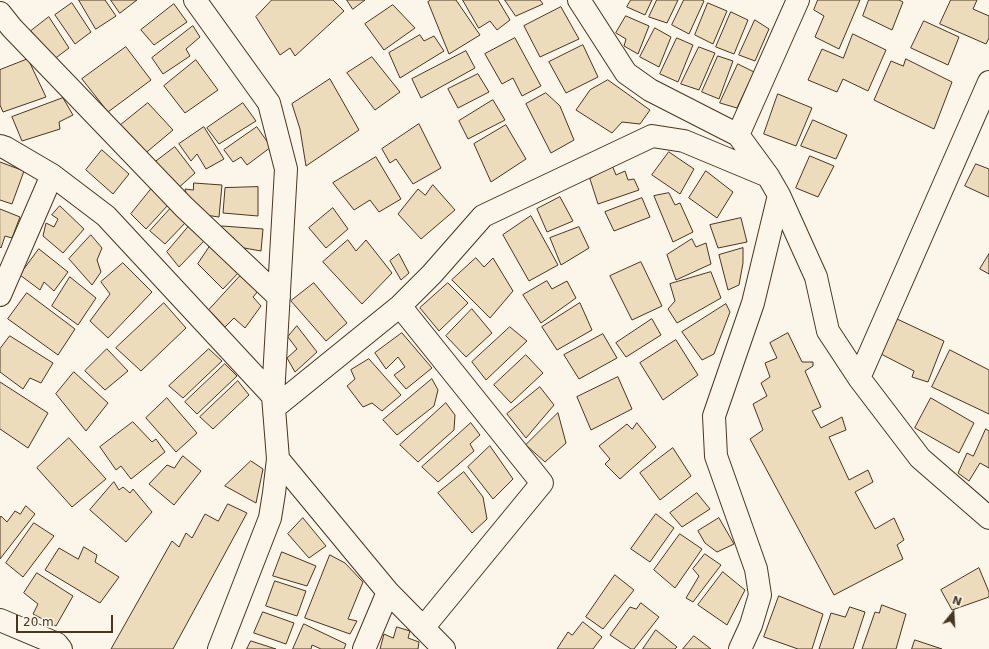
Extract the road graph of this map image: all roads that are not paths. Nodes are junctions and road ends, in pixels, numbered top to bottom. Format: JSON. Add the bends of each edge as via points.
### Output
{"nodes":[{"id":1,"x":195,"y":0,"type":"edge"},
{"id":2,"x":578,"y":0,"type":"edge"},
{"id":3,"x":798,"y":0,"type":"edge"},
{"id":4,"x":0,"y":13,"type":"edge"},
{"id":5,"x":989,"y":82,"type":"edge"},
{"id":6,"x":738,"y":135,"type":"junction"},
{"id":7,"x":0,"y":146,"type":"edge"},
{"id":8,"x":52,"y":175,"type":"junction"},
{"id":9,"x":768,"y":176,"type":"junction"},
{"id":10,"x":779,"y":195,"type":"junction"},
{"id":11,"x":0,"y":295,"type":"edge"},
{"id":12,"x":279,"y":297,"type":"junction"},
{"id":13,"x":400,"y":306,"type":"junction"},
{"id":14,"x":858,"y":378,"type":"junction"},
{"id":15,"x":274,"y":402,"type":"junction"},
{"id":16,"x":278,"y":459,"type":"junction"},
{"id":17,"x":989,"y":518,"type":"edge"},
{"id":18,"x":388,"y":592,"type":"junction"},
{"id":19,"x":0,"y":620,"type":"edge"},
{"id":20,"x":423,"y":628,"type":"junction"},
{"id":21,"x":61,"y":649,"type":"edge"},
{"id":22,"x":219,"y":649,"type":"edge"},
{"id":23,"x":364,"y":649,"type":"edge"},
{"id":24,"x":444,"y":649,"type":"edge"},
{"id":25,"x":740,"y":649,"type":"edge"}],
"edges":[{"from":1,"to":12,"type":"street","via":[[269,103],[286,169]]},
{"from":2,"to":6,"type":"street","via":[[626,73],[650,90]]},
{"from":3,"to":6,"type":"street"},
{"from":4,"to":12,"type":"street","via":[[184,207]]},
{"from":5,"to":14,"type":"street"},
{"from":6,"to":9,"type":"street"},
{"from":7,"to":8,"type":"street"},
{"from":8,"to":11,"type":"street"},
{"from":8,"to":15,"type":"street","via":[[106,216]]},
{"from":9,"to":10,"type":"street"},
{"from":9,"to":13,"type":"street","via":[[684,141],[652,136],[483,216]]},
{"from":10,"to":14,"type":"street","via":[[816,277],[828,331]]},
{"from":10,"to":25,"type":"street","via":[[753,303],[714,416],[716,456],[756,569],[760,595]]},
{"from":12,"to":15,"type":"street"},
{"from":13,"to":15,"type":"street"},
{"from":13,"to":20,"type":"street","via":[[542,483]]},
{"from":14,"to":17,"type":"street","via":[[920,458]]},
{"from":15,"to":16,"type":"street"},
{"from":16,"to":18,"type":"street"},
{"from":16,"to":22,"type":"street","via":[[270,518]]},
{"from":18,"to":20,"type":"street"},
{"from":18,"to":23,"type":"street"},
{"from":19,"to":21,"type":"street","via":[[57,644]]},
{"from":20,"to":24,"type":"street"}]}
